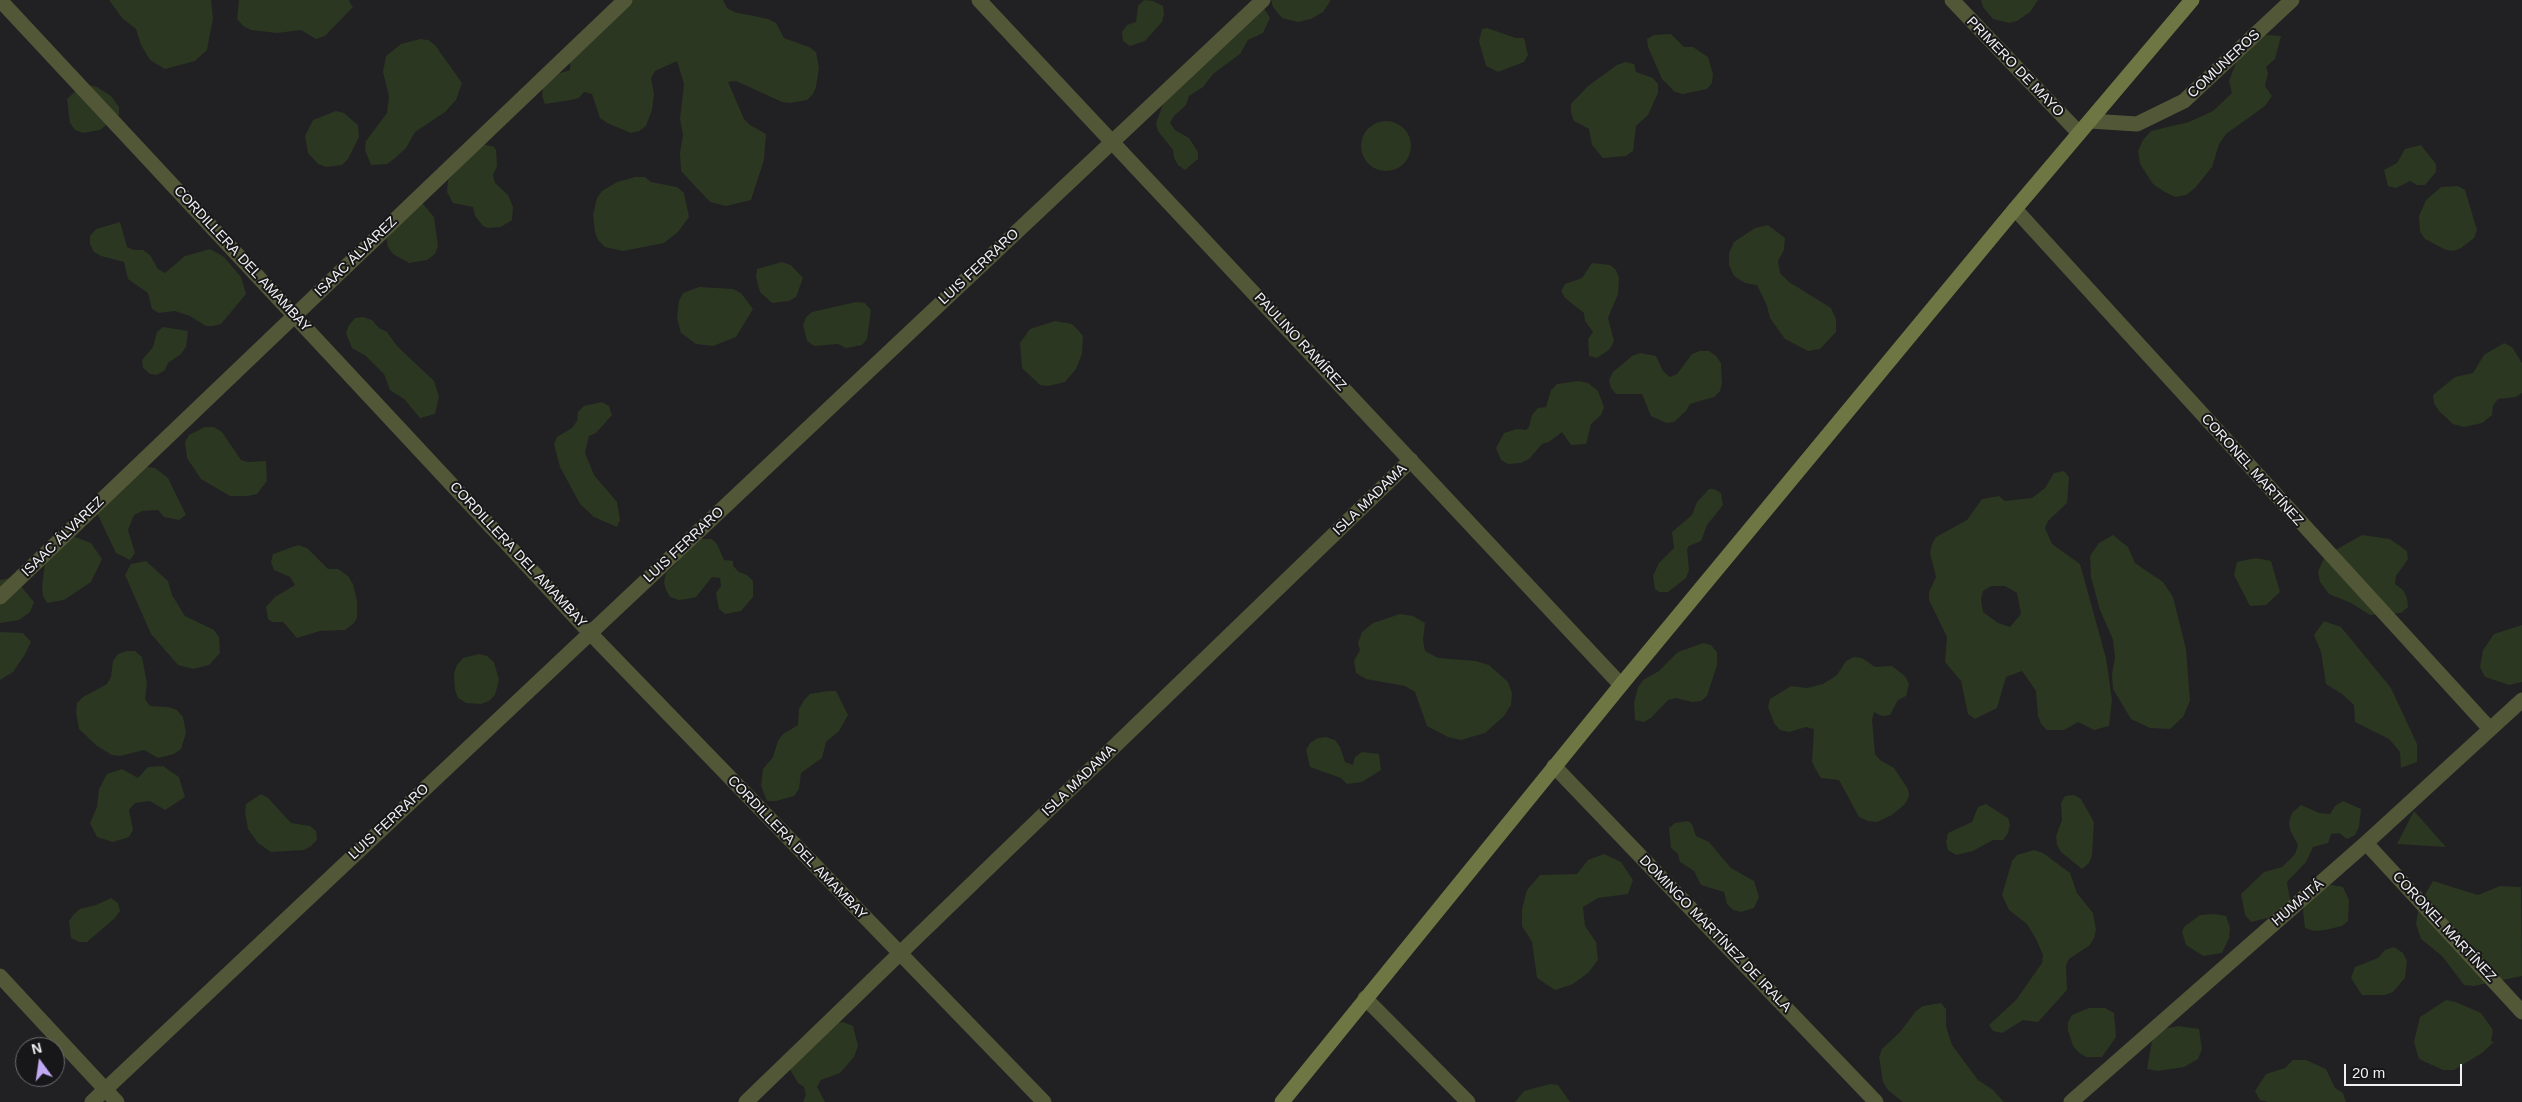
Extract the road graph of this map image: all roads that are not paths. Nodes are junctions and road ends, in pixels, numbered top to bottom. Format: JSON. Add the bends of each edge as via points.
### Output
{"nodes":[{"id":1,"x":0,"y":0,"type":"edge"},
{"id":2,"x":625,"y":0,"type":"edge"},
{"id":3,"x":979,"y":0,"type":"edge"},
{"id":4,"x":1262,"y":0,"type":"edge"},
{"id":5,"x":1952,"y":0,"type":"edge"},
{"id":6,"x":2192,"y":0,"type":"edge"},
{"id":7,"x":2292,"y":0,"type":"edge"},
{"id":8,"x":2090,"y":121,"type":"junction"},
{"id":9,"x":2079,"y":133,"type":"junction"},
{"id":10,"x":1112,"y":142,"type":"junction"},
{"id":11,"x":2015,"y":210,"type":"junction"},
{"id":12,"x":295,"y":315,"type":"junction"},
{"id":13,"x":1411,"y":460,"type":"junction"},
{"id":14,"x":0,"y":597,"type":"edge"},
{"id":15,"x":590,"y":633,"type":"junction"},
{"id":16,"x":1621,"y":685,"type":"junction"},
{"id":17,"x":2522,"y":700,"type":"edge"},
{"id":18,"x":2490,"y":730,"type":"junction"},
{"id":19,"x":1554,"y":766,"type":"junction"},
{"id":20,"x":2366,"y":842,"type":"junction"},
{"id":21,"x":900,"y":955,"type":"junction"},
{"id":22,"x":0,"y":976,"type":"edge"},
{"id":23,"x":1365,"y":998,"type":"junction"},
{"id":24,"x":2522,"y":1012,"type":"edge"},
{"id":25,"x":106,"y":1089,"type":"junction"},
{"id":26,"x":92,"y":1102,"type":"edge"},
{"id":27,"x":117,"y":1102,"type":"edge"},
{"id":28,"x":746,"y":1102,"type":"edge"},
{"id":29,"x":1044,"y":1102,"type":"edge"},
{"id":30,"x":1282,"y":1102,"type":"edge"},
{"id":31,"x":1468,"y":1102,"type":"edge"},
{"id":32,"x":1876,"y":1102,"type":"edge"},
{"id":33,"x":2071,"y":1102,"type":"edge"}],
"edges":[{"from":1,"to":12,"type":"street","name":"CORDILLERA DEL AMAMBAY"},
{"from":2,"to":12,"type":"street","name":"ISAAC ÁLVAREZ"},
{"from":3,"to":10,"type":"street","name":"PAULINO RAMÍREZ"},
{"from":4,"to":10,"type":"street","name":"LUIS FERRARO"},
{"from":5,"to":9,"type":"street","name":"PRIMERO DE MAYO"},
{"from":6,"to":8,"type":"main road"},
{"from":7,"to":8,"type":"street","name":"COMUNEROS","via":[[2184,101],[2137,124]]},
{"from":8,"to":9,"type":"main road"},
{"from":9,"to":11,"type":"main road"},
{"from":10,"to":13,"type":"street","name":"PAULINO RAMÍREZ"},
{"from":10,"to":15,"type":"street","name":"LUIS FERRARO"},
{"from":11,"to":16,"type":"main road"},
{"from":11,"to":18,"type":"street","name":"CORONEL MARTÍNEZ"},
{"from":12,"to":14,"type":"street","name":"ISAAC ÁLVAREZ"},
{"from":12,"to":15,"type":"street","name":"CORDILLERA DEL AMAMBAY"},
{"from":13,"to":16,"type":"street","name":"PAULINO RAMÍREZ"},
{"from":13,"to":21,"type":"street","name":"ISLA MADAMA"},
{"from":15,"to":21,"type":"street","name":"CORDILLERA DEL AMAMBAY"},
{"from":15,"to":25,"type":"street","name":"LUIS FERRARO"},
{"from":16,"to":19,"type":"main road"},
{"from":17,"to":18,"type":"street","name":"HUMAITÁ"},
{"from":18,"to":20,"type":"street","name":"HUMAITÁ"},
{"from":19,"to":23,"type":"main road"},
{"from":19,"to":32,"type":"street","name":"DOMINGO MARTÍNEZ DE IRALA"},
{"from":20,"to":24,"type":"street","name":"CORONEL MARTÍNEZ"},
{"from":20,"to":33,"type":"street","name":"HUMAITÁ"},
{"from":21,"to":28,"type":"street","name":"ISLA MADAMA"},
{"from":21,"to":29,"type":"street","name":"CORDILLERA DEL AMAMBAY"},
{"from":22,"to":25,"type":"street"},
{"from":23,"to":30,"type":"main road"},
{"from":23,"to":31,"type":"street"},
{"from":25,"to":26,"type":"street","name":"LUIS FERRARO"},
{"from":25,"to":27,"type":"street"}]}
